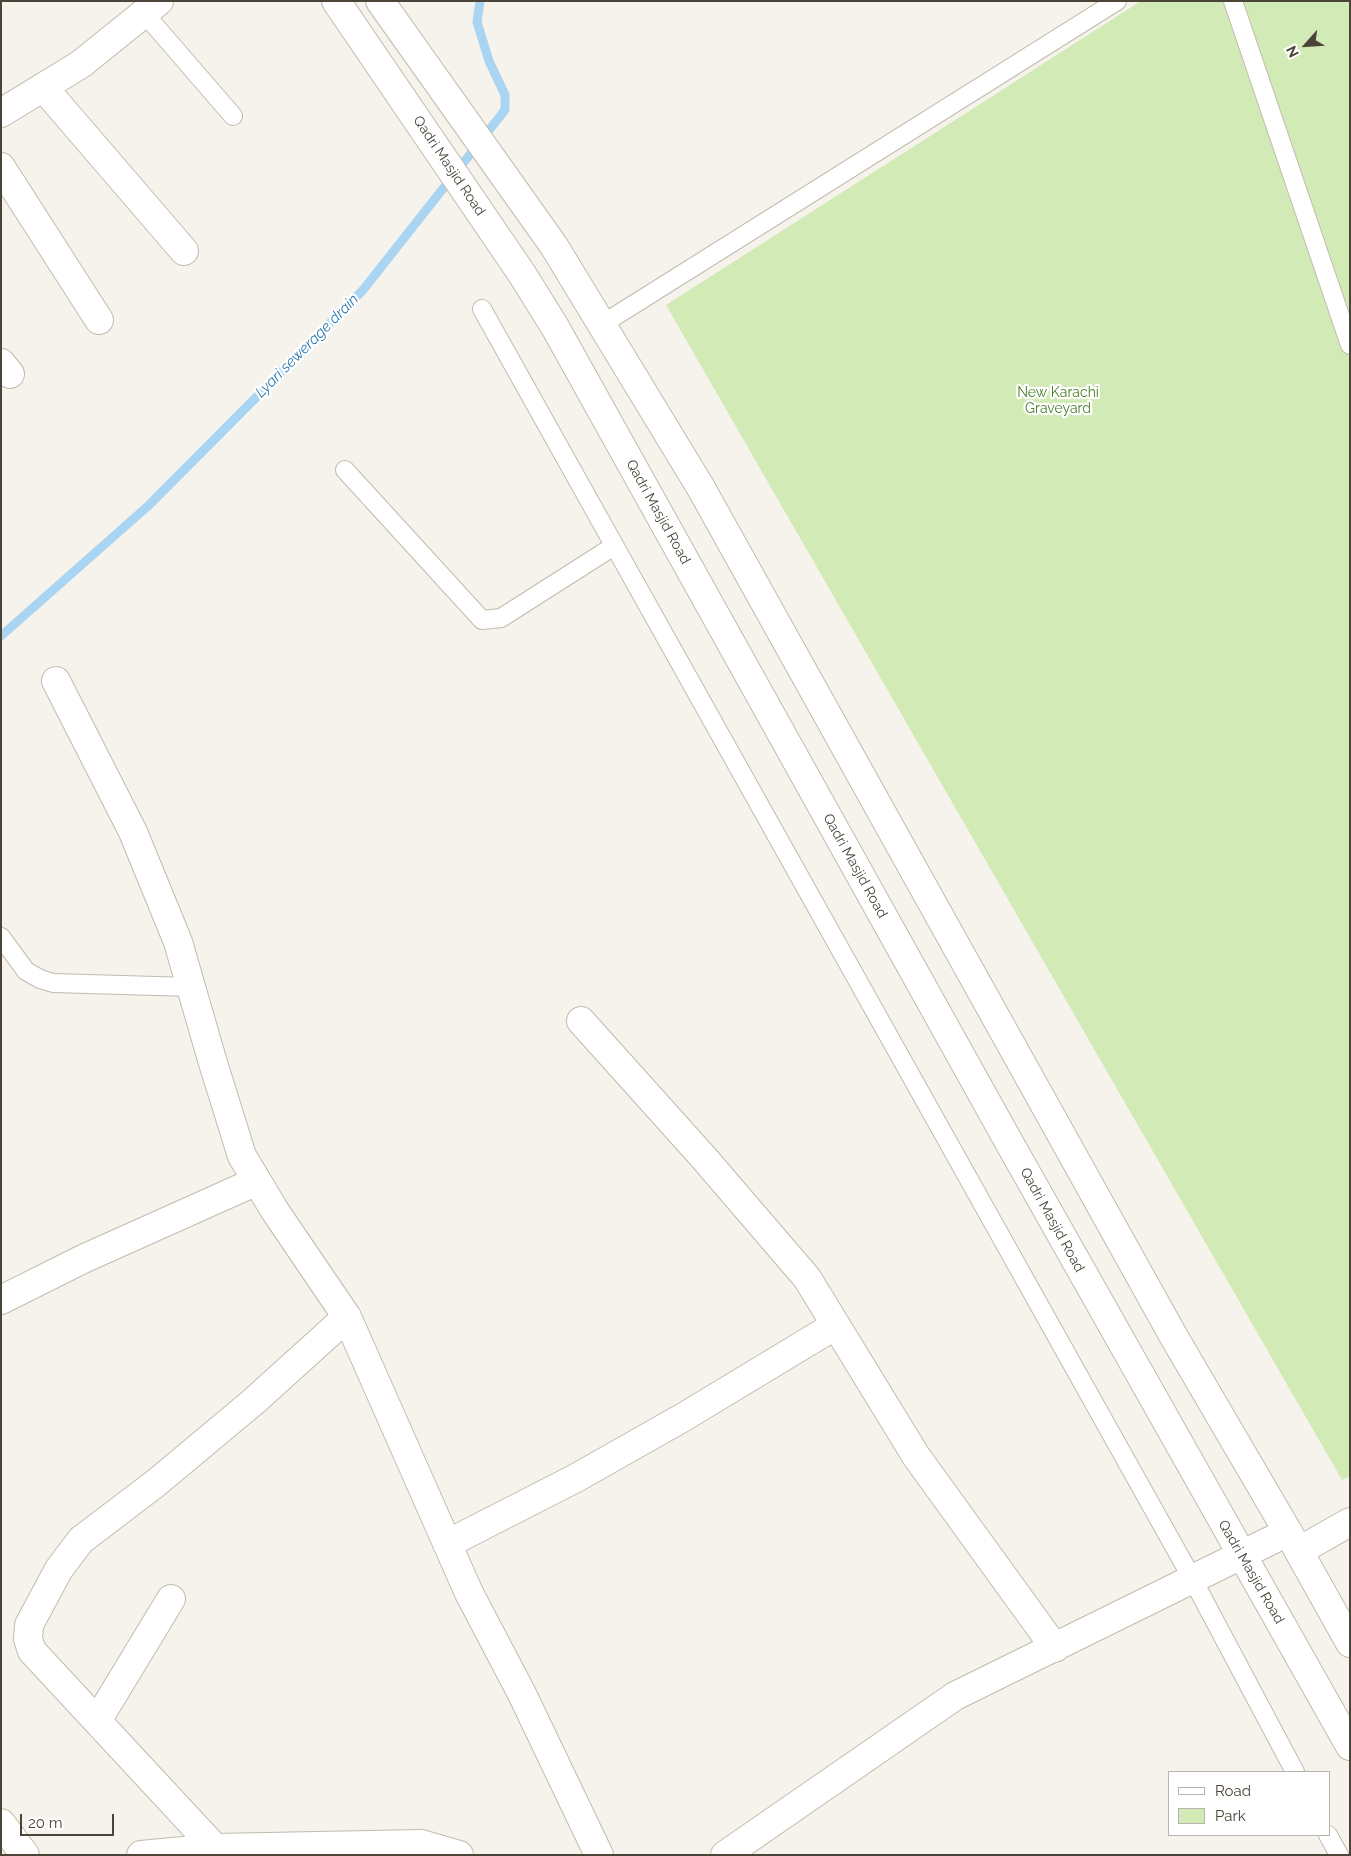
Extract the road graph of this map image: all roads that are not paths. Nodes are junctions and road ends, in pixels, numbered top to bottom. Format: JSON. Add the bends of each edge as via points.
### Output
{"nodes":[{"id":1,"x":336,"y":1,"type":"edge"},
{"id":2,"x":380,"y":1,"type":"edge"},
{"id":3,"x":1117,"y":1,"type":"edge"},
{"id":4,"x":1233,"y":1,"type":"edge"},
{"id":5,"x":152,"y":7,"type":"edge"},
{"id":6,"x":43,"y":87,"type":"junction"},
{"id":7,"x":1,"y":113,"type":"edge"},
{"id":8,"x":233,"y":116,"type":"dead end"},
{"id":9,"x":1,"y":167,"type":"edge"},
{"id":10,"x":184,"y":251,"type":"dead end"},
{"id":11,"x":482,"y":309,"type":"dead end"},
{"id":12,"x":100,"y":320,"type":"dead end"},
{"id":13,"x":601,"y":325,"type":"junction"},
{"id":14,"x":1350,"y":345,"type":"edge"},
{"id":15,"x":345,"y":470,"type":"dead end"},
{"id":16,"x":614,"y":546,"type":"junction"},
{"id":17,"x":56,"y":681,"type":"dead end"},
{"id":18,"x":1,"y":937,"type":"edge"},
{"id":19,"x":191,"y":987,"type":"junction"},
{"id":20,"x":580,"y":1021,"type":"dead end"},
{"id":21,"x":257,"y":1181,"type":"junction"},
{"id":22,"x":1,"y":1300,"type":"edge"},
{"id":23,"x":347,"y":1316,"type":"junction"},
{"id":24,"x":836,"y":1325,"type":"junction"},
{"id":25,"x":1347,"y":1530,"type":"edge"},
{"id":26,"x":1294,"y":1541,"type":"junction"},
{"id":27,"x":447,"y":1544,"type":"junction"},
{"id":28,"x":1241,"y":1555,"type":"junction"},
{"id":29,"x":1193,"y":1580,"type":"junction"},
{"id":30,"x":171,"y":1599,"type":"dead end"},
{"id":31,"x":1350,"y":1643,"type":"edge"},
{"id":32,"x":1055,"y":1648,"type":"junction"},
{"id":33,"x":98,"y":1721,"type":"junction"},
{"id":34,"x":1350,"y":1746,"type":"edge"},
{"id":35,"x":1294,"y":1771,"type":"edge"},
{"id":36,"x":1,"y":1823,"type":"edge"},
{"id":37,"x":1329,"y":1836,"type":"edge"},
{"id":38,"x":215,"y":1848,"type":"junction"},
{"id":39,"x":25,"y":1855,"type":"edge"},
{"id":40,"x":142,"y":1855,"type":"edge"},
{"id":41,"x":459,"y":1855,"type":"edge"},
{"id":42,"x":598,"y":1855,"type":"edge"},
{"id":43,"x":725,"y":1855,"type":"edge"},
{"id":44,"x":1339,"y":1855,"type":"edge"}],
"edges":[{"from":1,"to":28,"type":"street","name":"Qadri Masjid Road","via":[[522,274],[560,336]]},
{"from":2,"to":13,"type":"street","via":[[554,246]]},
{"from":3,"to":13,"type":"lane"},
{"from":4,"to":14,"type":"lane"},
{"from":5,"to":6,"type":"street","via":[[80,64]]},
{"from":5,"to":8,"type":"lane"},
{"from":6,"to":7,"type":"street"},
{"from":6,"to":10,"type":"street"},
{"from":9,"to":12,"type":"street"},
{"from":11,"to":16,"type":"lane"},
{"from":13,"to":26,"type":"street","via":[[701,488],[1174,1337]]},
{"from":15,"to":16,"type":"lane","via":[[482,620],[501,618]]},
{"from":16,"to":29,"type":"lane"},
{"from":17,"to":19,"type":"street","via":[[133,832],[178,942]]},
{"from":18,"to":19,"type":"lane","via":[[26,971],[53,983]]},
{"from":19,"to":21,"type":"street","via":[[242,1156]]},
{"from":20,"to":24,"type":"street","via":[[807,1278]]},
{"from":21,"to":22,"type":"street"},
{"from":21,"to":23,"type":"street"},
{"from":23,"to":27,"type":"street"},
{"from":23,"to":33,"type":"street","via":[[253,1402],[81,1540],[60,1570],[29,1625],[28,1638],[32,1651]]},
{"from":24,"to":27,"type":"street","via":[[617,1455]]},
{"from":24,"to":32,"type":"street","via":[[916,1456]]},
{"from":25,"to":26,"type":"street"},
{"from":26,"to":28,"type":"street"},
{"from":26,"to":31,"type":"street"},
{"from":27,"to":42,"type":"street"},
{"from":28,"to":29,"type":"street"},
{"from":28,"to":34,"type":"street","name":"Qadri Masjid Road"},
{"from":29,"to":32,"type":"street"},
{"from":29,"to":35,"type":"lane"},
{"from":30,"to":33,"type":"street"},
{"from":32,"to":43,"type":"street","via":[[955,1696]]},
{"from":33,"to":38,"type":"street"},
{"from":36,"to":39,"type":"street"},
{"from":37,"to":44,"type":"lane"},
{"from":38,"to":40,"type":"street"},
{"from":38,"to":41,"type":"street","via":[[421,1844]]}]}
